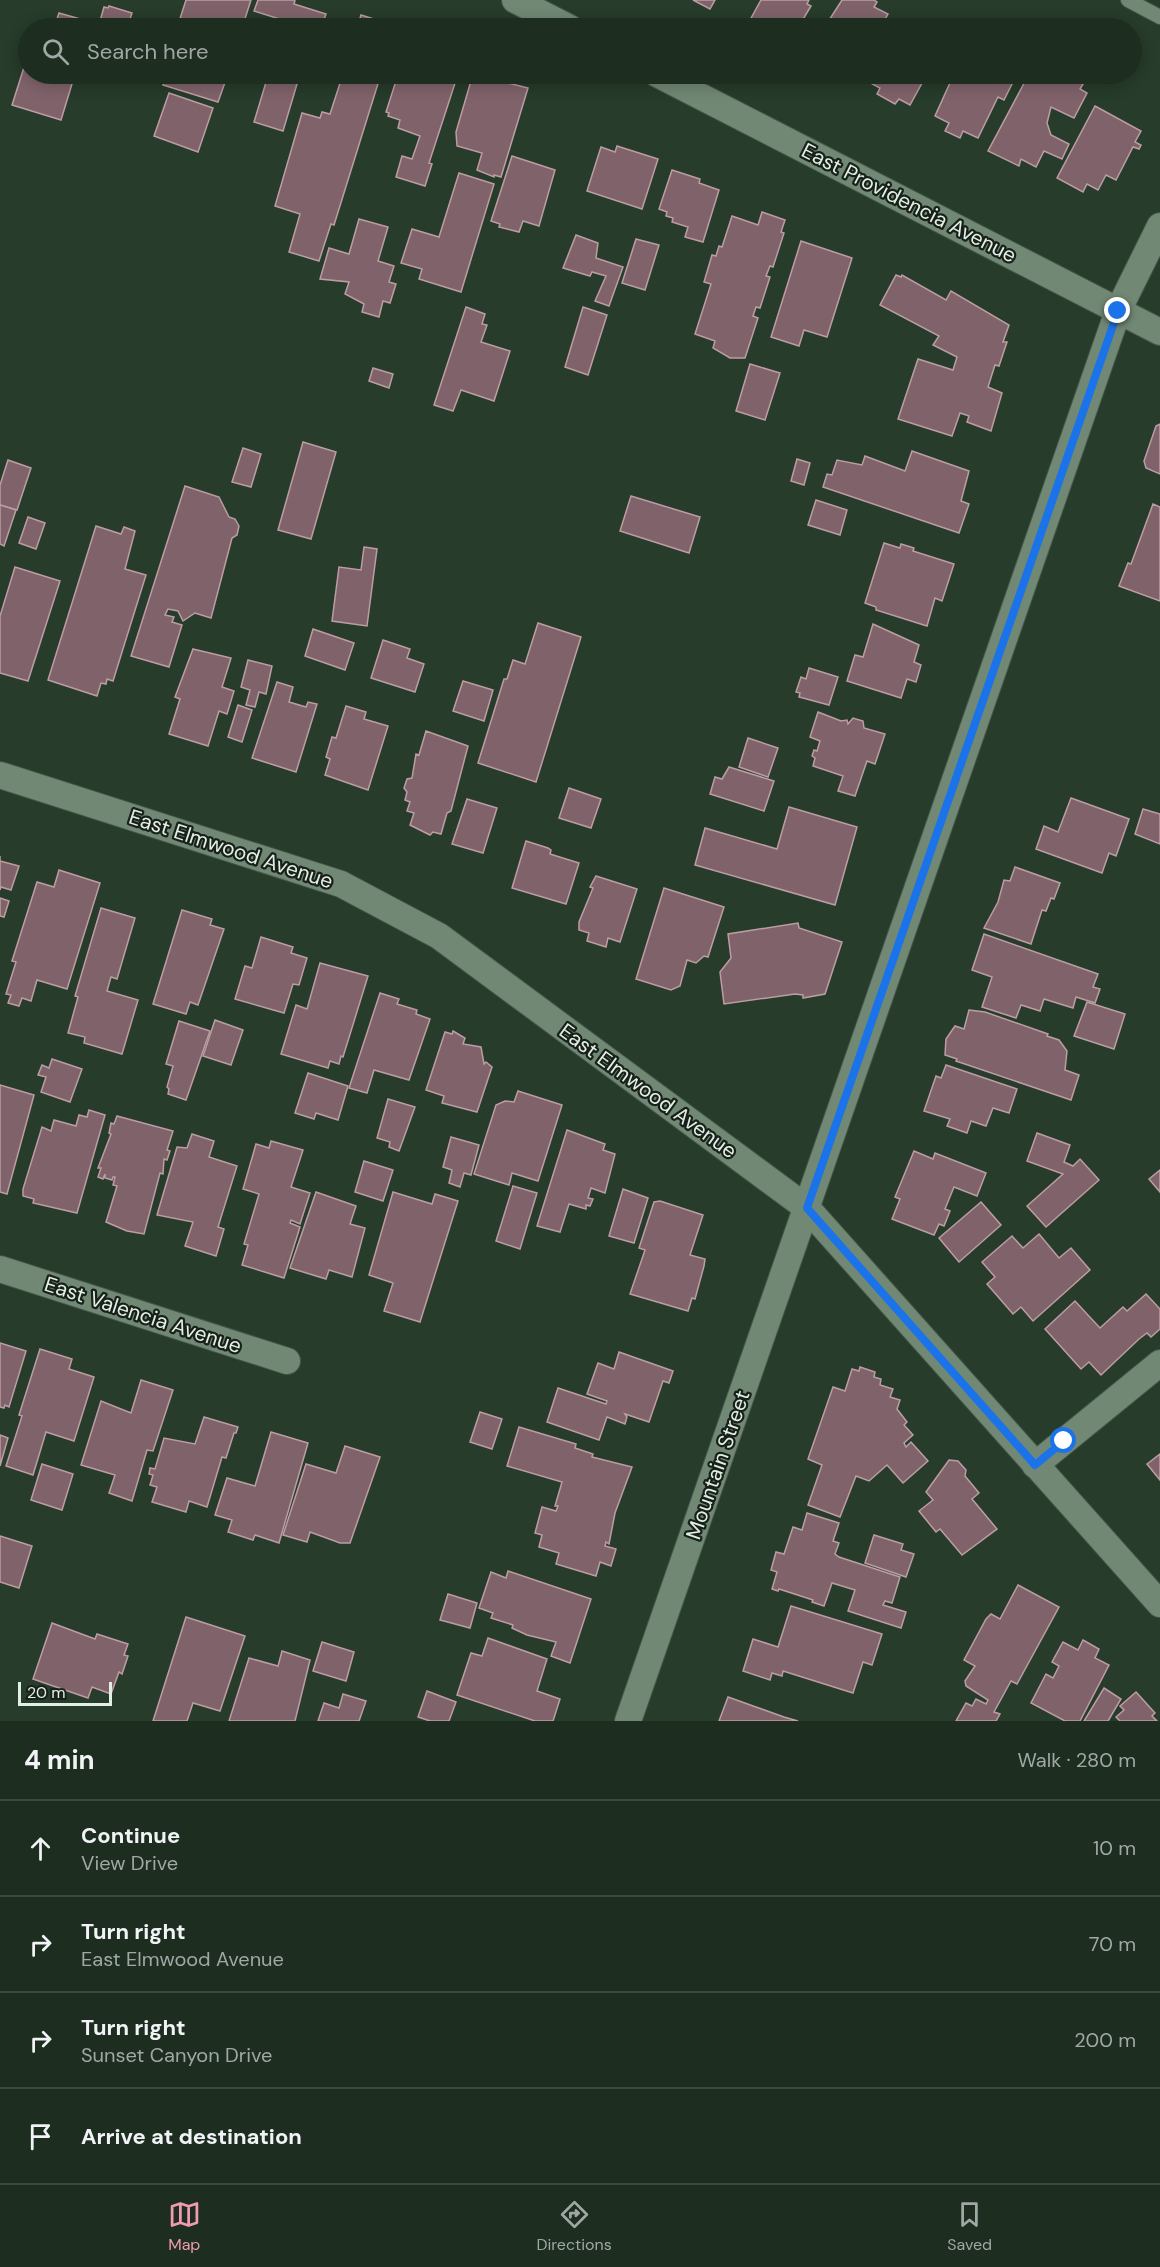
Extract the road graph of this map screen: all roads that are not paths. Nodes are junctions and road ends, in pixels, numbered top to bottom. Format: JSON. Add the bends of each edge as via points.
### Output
{"nodes":[{"id":1,"x":515,"y":0,"type":"edge"},
{"id":2,"x":1128,"y":0,"type":"edge"},
{"id":3,"x":1160,"y":17,"type":"edge"},
{"id":4,"x":550,"y":18,"type":"edge"},
{"id":5,"x":676,"y":84,"type":"edge"},
{"id":6,"x":1160,"y":226,"type":"edge"},
{"id":7,"x":1118,"y":311,"type":"junction"},
{"id":8,"x":1160,"y":332,"type":"edge"},
{"id":9,"x":0,"y":775,"type":"edge"},
{"id":10,"x":807,"y":1208,"type":"junction"},
{"id":11,"x":0,"y":1269,"type":"edge"},
{"id":12,"x":287,"y":1361,"type":"dead end"},
{"id":13,"x":1160,"y":1363,"type":"edge"},
{"id":14,"x":1035,"y":1465,"type":"junction"},
{"id":15,"x":1160,"y":1604,"type":"edge"},
{"id":16,"x":628,"y":1721,"type":"edge"}],
"edges":[{"from":1,"to":4,"type":"street"},
{"from":2,"to":3,"type":"lane"},
{"from":5,"to":7,"type":"street","name":"East Providencia Avenue"},
{"from":6,"to":7,"type":"street","name":"Mountain Street"},
{"from":7,"to":8,"type":"street","name":"East Providencia Avenue"},
{"from":7,"to":10,"type":"street","name":"Mountain Street"},
{"from":9,"to":10,"type":"street","name":"East Elmwood Avenue","via":[[341,884],[439,936]]},
{"from":10,"to":14,"type":"street","name":"East Elmwood Avenue"},
{"from":10,"to":16,"type":"street","name":"Mountain Street"},
{"from":11,"to":12,"type":"street","name":"East Valencia Avenue"},
{"from":13,"to":14,"type":"street"},
{"from":14,"to":15,"type":"street","name":"East Elmwood Avenue"}]}
